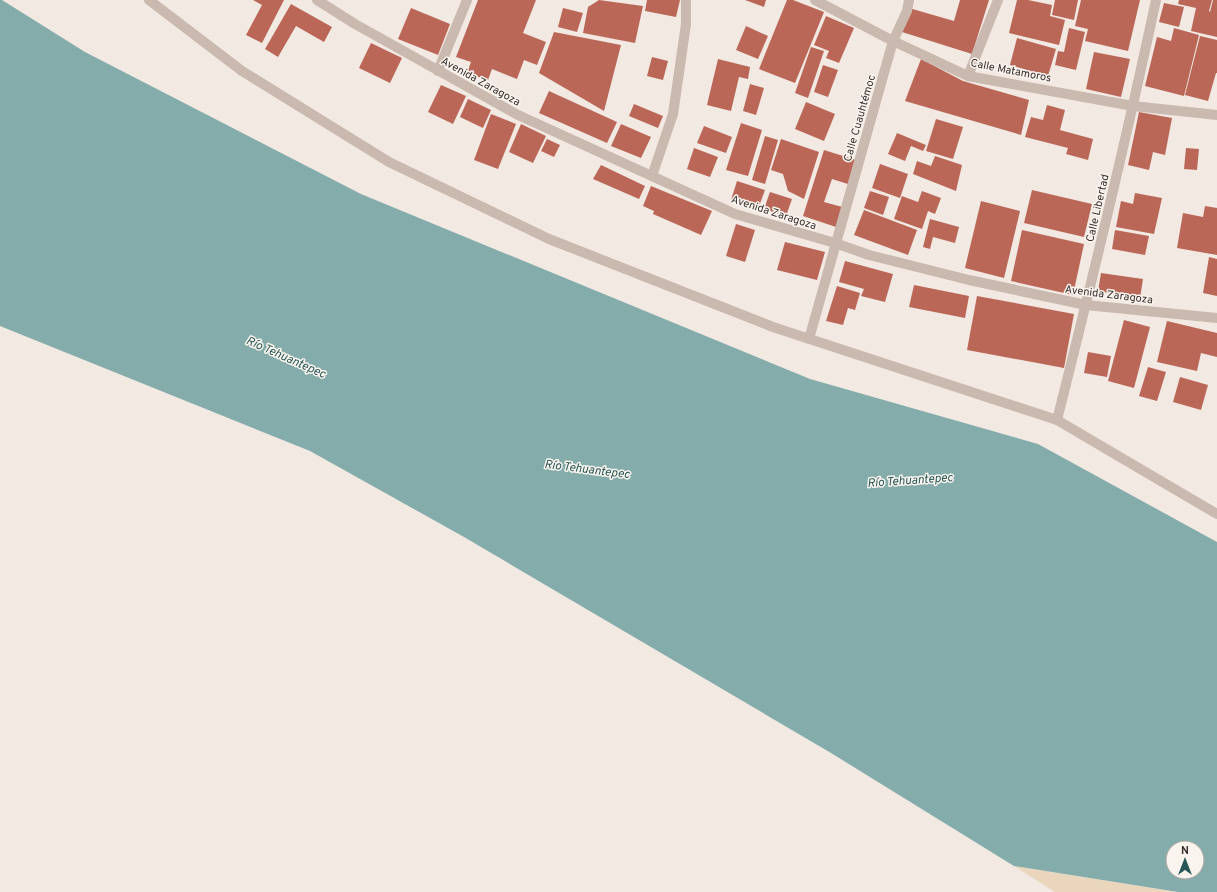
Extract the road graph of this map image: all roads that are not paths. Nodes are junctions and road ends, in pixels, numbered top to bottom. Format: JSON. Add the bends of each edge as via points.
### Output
{"nodes":[{"id":1,"x":149,"y":0,"type":"edge"},
{"id":2,"x":317,"y":0,"type":"edge"},
{"id":3,"x":467,"y":0,"type":"edge"},
{"id":4,"x":686,"y":0,"type":"edge"},
{"id":5,"x":815,"y":0,"type":"edge"},
{"id":6,"x":909,"y":0,"type":"edge"},
{"id":7,"x":998,"y":0,"type":"edge"},
{"id":8,"x":1156,"y":0,"type":"edge"},
{"id":9,"x":893,"y":41,"type":"junction"},
{"id":10,"x":438,"y":71,"type":"junction"},
{"id":11,"x":968,"y":76,"type":"junction"},
{"id":12,"x":1133,"y":106,"type":"junction"},
{"id":13,"x":1217,"y":115,"type":"edge"},
{"id":14,"x":652,"y":176,"type":"junction"},
{"id":15,"x":836,"y":244,"type":"junction"},
{"id":16,"x":1086,"y":305,"type":"junction"},
{"id":17,"x":1217,"y":318,"type":"edge"},
{"id":18,"x":809,"y":339,"type":"junction"},
{"id":19,"x":1057,"y":420,"type":"junction"},
{"id":20,"x":1217,"y":514,"type":"edge"}],
"edges":[{"from":1,"to":18,"type":"street","via":[[242,72],[389,162],[549,239],[773,328]]},
{"from":2,"to":10,"type":"street","name":"Avenida Zaragoza"},
{"from":3,"to":10,"type":"street"},
{"from":4,"to":14,"type":"street","via":[[686,24],[673,114]]},
{"from":5,"to":9,"type":"street","name":"Calle Matamoros"},
{"from":6,"to":9,"type":"street","name":"Calle Cuauhtémoc","via":[[907,11]]},
{"from":7,"to":11,"type":"street"},
{"from":8,"to":12,"type":"street","name":"Calle Libertad"},
{"from":9,"to":11,"type":"street","name":"Calle Matamoros"},
{"from":9,"to":15,"type":"street","name":"Calle Cuauhtémoc"},
{"from":10,"to":14,"type":"street","name":"Avenida Zaragoza","via":[[518,115]]},
{"from":11,"to":12,"type":"street","name":"Calle Matamoros"},
{"from":12,"to":13,"type":"street","name":"Calle Matamoros"},
{"from":12,"to":16,"type":"street","name":"Calle Libertad"},
{"from":14,"to":15,"type":"street","name":"Avenida Zaragoza","via":[[735,214]]},
{"from":15,"to":16,"type":"street","name":"Avenida Zaragoza","via":[[969,280]]},
{"from":15,"to":18,"type":"street","name":"Calle Cuauhtémoc"},
{"from":16,"to":17,"type":"street","name":"Avenida Zaragoza"},
{"from":16,"to":19,"type":"street","name":"Calle Libertad"},
{"from":18,"to":19,"type":"street"},
{"from":19,"to":20,"type":"street"}]}
